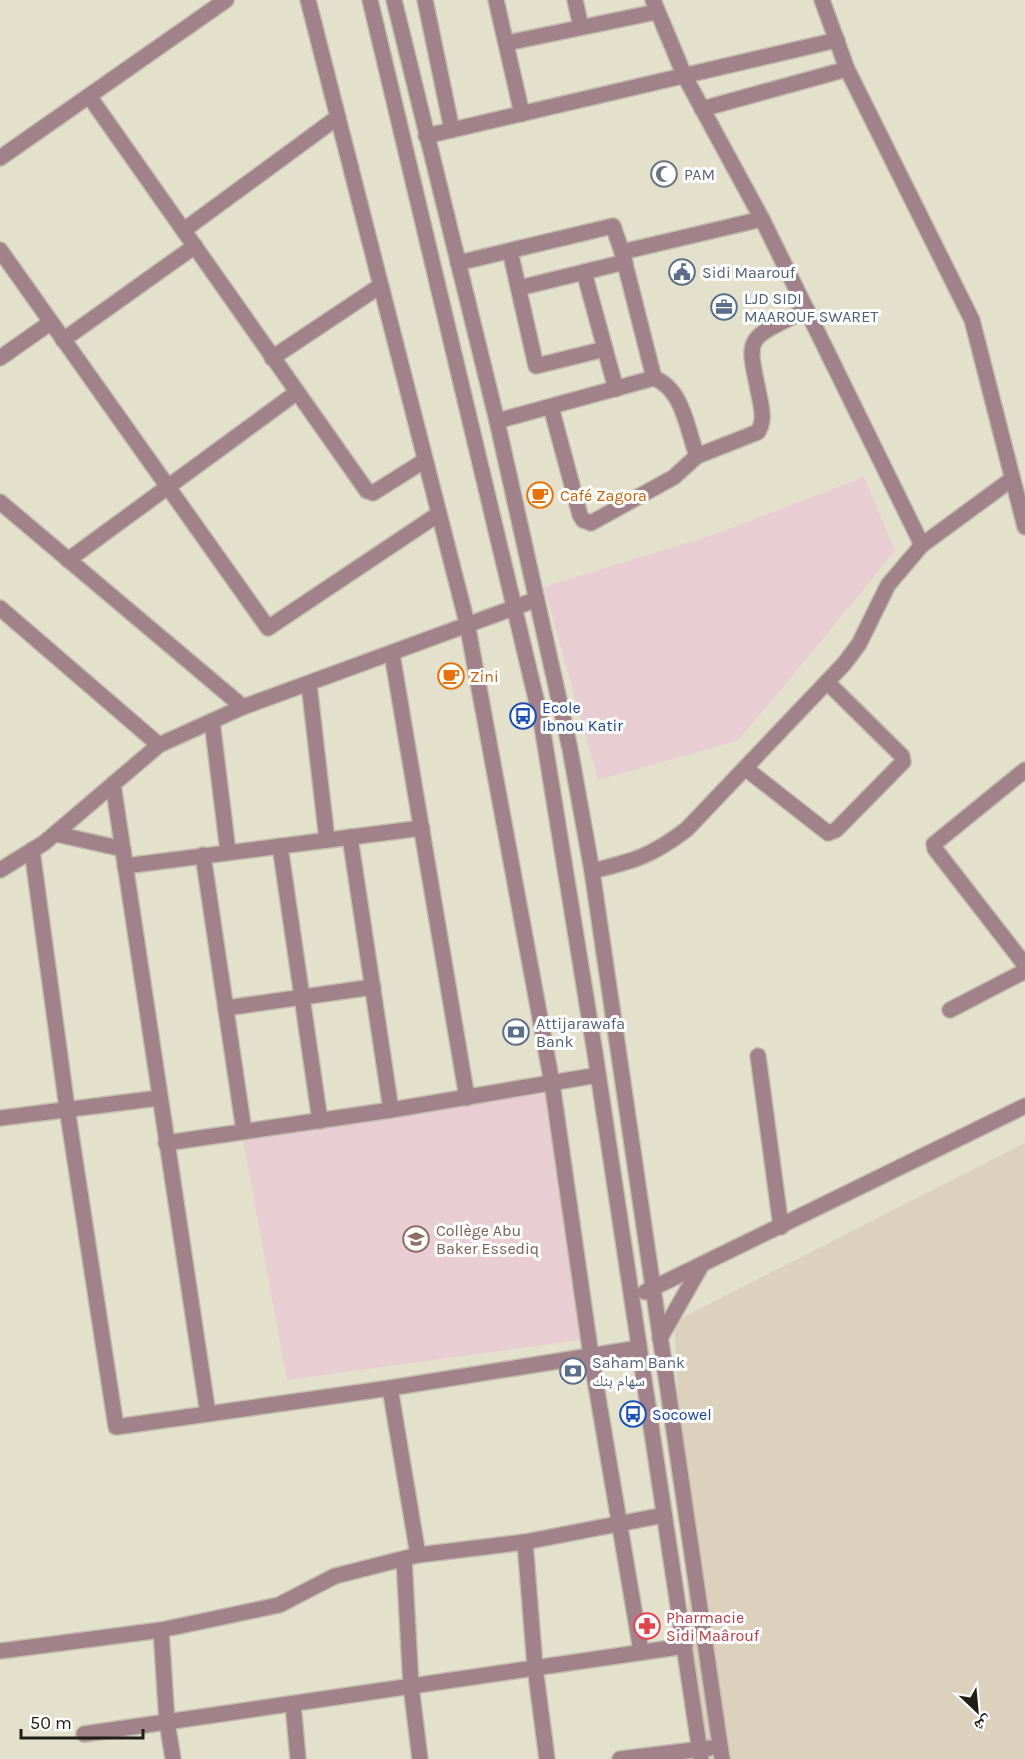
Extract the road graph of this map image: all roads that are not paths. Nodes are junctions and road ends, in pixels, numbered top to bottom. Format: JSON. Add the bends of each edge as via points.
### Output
{"nodes":[{"id":1,"x":226,"y":0,"type":"edge"},
{"id":2,"x":308,"y":0,"type":"edge"},
{"id":3,"x":370,"y":0,"type":"edge"},
{"id":4,"x":394,"y":0,"type":"edge"},
{"id":5,"x":425,"y":0,"type":"edge"},
{"id":6,"x":496,"y":0,"type":"edge"},
{"id":7,"x":575,"y":0,"type":"edge"},
{"id":8,"x":822,"y":0,"type":"edge"},
{"id":9,"x":654,"y":6,"type":"edge"},
{"id":10,"x":581,"y":27,"type":"junction"},
{"id":11,"x":837,"y":40,"type":"junction"},
{"id":12,"x":507,"y":43,"type":"junction"},
{"id":13,"x":847,"y":69,"type":"junction"},
{"id":14,"x":685,"y":77,"type":"junction"},
{"id":15,"x":89,"y":96,"type":"junction"},
{"id":16,"x":702,"y":110,"type":"junction"},
{"id":17,"x":522,"y":114,"type":"junction"},
{"id":18,"x":338,"y":117,"type":"junction"},
{"id":19,"x":452,"y":130,"type":"junction"},
{"id":20,"x":426,"y":136,"type":"junction"},
{"id":21,"x":430,"y":154,"type":"junction"},
{"id":22,"x":0,"y":158,"type":"edge"},
{"id":23,"x":409,"y":158,"type":"junction"},
{"id":24,"x":762,"y":219,"type":"junction"},
{"id":25,"x":184,"y":230,"type":"junction"},
{"id":26,"x":195,"y":246,"type":"junction"},
{"id":27,"x":0,"y":250,"type":"edge"},
{"id":28,"x":510,"y":251,"type":"junction"},
{"id":29,"x":624,"y":257,"type":"junction"},
{"id":30,"x":458,"y":263,"type":"junction"},
{"id":31,"x":584,"y":272,"type":"junction"},
{"id":32,"x":380,"y":286,"type":"junction"},
{"id":33,"x":519,"y":288,"type":"junction"},
{"id":34,"x":807,"y":310,"type":"junction"},
{"id":35,"x":50,"y":323,"type":"junction"},
{"id":36,"x":63,"y":340,"type":"junction"},
{"id":37,"x":605,"y":349,"type":"junction"},
{"id":38,"x":0,"y":358,"type":"edge"},
{"id":39,"x":272,"y":358,"type":"junction"},
{"id":40,"x":654,"y":378,"type":"junction"},
{"id":41,"x":616,"y":389,"type":"junction"},
{"id":42,"x":296,"y":393,"type":"junction"},
{"id":43,"x":551,"y":406,"type":"junction"},
{"id":44,"x":497,"y":421,"type":"junction"},
{"id":45,"x":697,"y":456,"type":"junction"},
{"id":46,"x":424,"y":461,"type":"junction"},
{"id":47,"x":1012,"y":479,"type":"junction"},
{"id":48,"x":168,"y":484,"type":"junction"},
{"id":49,"x":0,"y":502,"type":"edge"},
{"id":50,"x":437,"y":515,"type":"junction"},
{"id":51,"x":1025,"y":527,"type":"edge"},
{"id":52,"x":922,"y":545,"type":"junction"},
{"id":53,"x":68,"y":560,"type":"junction"},
{"id":54,"x":535,"y":600,"type":"junction"},
{"id":55,"x":513,"y":606,"type":"junction"},
{"id":56,"x":0,"y":608,"type":"edge"},
{"id":57,"x":467,"y":623,"type":"junction"},
{"id":58,"x":392,"y":654,"type":"junction"},
{"id":59,"x":826,"y":682,"type":"junction"},
{"id":60,"x":309,"y":684,"type":"junction"},
{"id":61,"x":243,"y":707,"type":"junction"},
{"id":62,"x":212,"y":721,"type":"junction"},
{"id":63,"x":159,"y":745,"type":"junction"},
{"id":64,"x":745,"y":768,"type":"junction"},
{"id":65,"x":1025,"y":770,"type":"edge"},
{"id":66,"x":113,"y":783,"type":"junction"},
{"id":67,"x":422,"y":828,"type":"junction"},
{"id":68,"x":56,"y":834,"type":"junction"},
{"id":69,"x":350,"y":837,"type":"junction"},
{"id":70,"x":327,"y":840,"type":"junction"},
{"id":71,"x":280,"y":846,"type":"junction"},
{"id":72,"x":123,"y":849,"type":"junction"},
{"id":73,"x":32,"y":850,"type":"junction"},
{"id":74,"x":228,"y":852,"type":"junction"},
{"id":75,"x":203,"y":855,"type":"junction"},
{"id":76,"x":125,"y":866,"type":"junction"},
{"id":77,"x":0,"y":870,"type":"edge"},
{"id":78,"x":592,"y":871,"type":"junction"},
{"id":79,"x":1025,"y":965,"type":"edge"},
{"id":80,"x":1025,"y":971,"type":"edge"},
{"id":81,"x":373,"y":987,"type":"junction"},
{"id":82,"x":303,"y":997,"type":"junction"},
{"id":83,"x":226,"y":1008,"type":"junction"},
{"id":84,"x":950,"y":1010,"type":"dead end"},
{"id":85,"x":758,"y":1056,"type":"dead end"},
{"id":86,"x":598,"y":1075,"type":"junction"},
{"id":87,"x":552,"y":1083,"type":"junction"},
{"id":88,"x":159,"y":1098,"type":"junction"},
{"id":89,"x":466,"y":1098,"type":"junction"},
{"id":90,"x":1025,"y":1106,"type":"edge"},
{"id":91,"x":67,"y":1108,"type":"junction"},
{"id":92,"x":392,"y":1110,"type":"junction"},
{"id":93,"x":0,"y":1118,"type":"edge"},
{"id":94,"x":320,"y":1121,"type":"junction"},
{"id":95,"x":244,"y":1131,"type":"junction"},
{"id":96,"x":166,"y":1143,"type":"junction"},
{"id":97,"x":781,"y":1227,"type":"junction"},
{"id":98,"x":701,"y":1266,"type":"junction"},
{"id":99,"x":652,"y":1288,"type":"junction"},
{"id":100,"x":631,"y":1299,"type":"junction"},
{"id":101,"x":660,"y":1338,"type":"junction"},
{"id":102,"x":639,"y":1348,"type":"junction"},
{"id":103,"x":591,"y":1356,"type":"junction"},
{"id":104,"x":390,"y":1388,"type":"junction"},
{"id":105,"x":208,"y":1413,"type":"junction"},
{"id":106,"x":664,"y":1515,"type":"junction"},
{"id":107,"x":620,"y":1524,"type":"junction"},
{"id":108,"x":525,"y":1542,"type":"junction"},
{"id":109,"x":411,"y":1557,"type":"junction"},
{"id":110,"x":161,"y":1630,"type":"junction"},
{"id":111,"x":685,"y":1646,"type":"junction"},
{"id":112,"x":0,"y":1651,"type":"edge"},
{"id":113,"x":641,"y":1652,"type":"junction"},
{"id":114,"x":535,"y":1667,"type":"junction"},
{"id":115,"x":411,"y":1686,"type":"junction"},
{"id":116,"x":293,"y":1704,"type":"junction"},
{"id":117,"x":167,"y":1722,"type":"junction"},
{"id":118,"x":84,"y":1734,"type":"dead end"},
{"id":119,"x":722,"y":1753,"type":"edge"},
{"id":120,"x":701,"y":1754,"type":"edge"},
{"id":121,"x":647,"y":1757,"type":"edge"},
{"id":122,"x":173,"y":1759,"type":"edge"},
{"id":123,"x":298,"y":1759,"type":"edge"},
{"id":124,"x":420,"y":1759,"type":"edge"},
{"id":125,"x":547,"y":1759,"type":"edge"},
{"id":126,"x":620,"y":1759,"type":"edge"}],
"edges":[{"from":1,"to":15,"type":"street"},
{"from":2,"to":18,"type":"street"},
{"from":3,"to":23,"type":"street"},
{"from":4,"to":20,"type":"street"},
{"from":5,"to":19,"type":"street"},
{"from":6,"to":12,"type":"street"},
{"from":7,"to":10,"type":"street"},
{"from":8,"to":11,"type":"street"},
{"from":9,"to":10,"type":"street"},
{"from":9,"to":14,"type":"street"},
{"from":10,"to":12,"type":"street"},
{"from":11,"to":13,"type":"street"},
{"from":11,"to":14,"type":"street"},
{"from":12,"to":17,"type":"street"},
{"from":13,"to":16,"type":"street"},
{"from":13,"to":47,"type":"street","via":[[972,320]]},
{"from":14,"to":16,"type":"street"},
{"from":14,"to":17,"type":"street"},
{"from":15,"to":22,"type":"street"},
{"from":15,"to":25,"type":"street"},
{"from":16,"to":24,"type":"street"},
{"from":17,"to":19,"type":"street"},
{"from":18,"to":25,"type":"street"},
{"from":18,"to":32,"type":"street"},
{"from":19,"to":20,"type":"street"},
{"from":20,"to":21,"type":"street"},
{"from":21,"to":23,"type":"street"},
{"from":21,"to":30,"type":"street"},
{"from":23,"to":55,"type":"street"},
{"from":24,"to":29,"type":"street"},
{"from":24,"to":34,"type":"street"},
{"from":25,"to":26,"type":"street"},
{"from":26,"to":36,"type":"street"},
{"from":26,"to":39,"type":"street"},
{"from":27,"to":35,"type":"street"},
{"from":28,"to":29,"type":"street","via":[[610,226]]},
{"from":28,"to":30,"type":"street"},
{"from":28,"to":33,"type":"street"},
{"from":29,"to":31,"type":"street"},
{"from":29,"to":40,"type":"street"},
{"from":30,"to":44,"type":"street"},
{"from":31,"to":33,"type":"street"},
{"from":31,"to":37,"type":"street"},
{"from":32,"to":39,"type":"street"},
{"from":32,"to":46,"type":"street"},
{"from":33,"to":37,"type":"street","via":[[536,366]]},
{"from":34,"to":45,"type":"street","via":[[765,330],[750,350],[763,419],[758,432]]},
{"from":34,"to":52,"type":"street"},
{"from":35,"to":36,"type":"street"},
{"from":35,"to":38,"type":"street"},
{"from":36,"to":48,"type":"street"},
{"from":37,"to":41,"type":"street"},
{"from":39,"to":42,"type":"street"},
{"from":40,"to":41,"type":"street"},
{"from":40,"to":45,"type":"street","via":[[666,383],[676,396]]},
{"from":41,"to":43,"type":"street"},
{"from":42,"to":46,"type":"street","via":[[370,493]]},
{"from":42,"to":48,"type":"street"},
{"from":43,"to":44,"type":"street"},
{"from":43,"to":45,"type":"street","via":[[580,515],[587,522],[674,477]]},
{"from":44,"to":54,"type":"street"},
{"from":46,"to":50,"type":"street"},
{"from":47,"to":51,"type":"street"},
{"from":47,"to":52,"type":"street"},
{"from":48,"to":50,"type":"street","via":[[269,628]]},
{"from":48,"to":53,"type":"street"},
{"from":49,"to":53,"type":"street"},
{"from":50,"to":57,"type":"street"},
{"from":52,"to":59,"type":"street","via":[[888,585],[860,644]]},
{"from":53,"to":61,"type":"street"},
{"from":54,"to":55,"type":"street"},
{"from":54,"to":78,"type":"street","via":[[570,749]]},
{"from":55,"to":57,"type":"street"},
{"from":55,"to":86,"type":"street","via":[[540,720]]},
{"from":56,"to":63,"type":"street"},
{"from":57,"to":58,"type":"street"},
{"from":57,"to":87,"type":"street"},
{"from":58,"to":60,"type":"street"},
{"from":58,"to":67,"type":"street"},
{"from":59,"to":64,"type":"street"},
{"from":59,"to":64,"type":"street","via":[[902,756],[903,762],[836,830],[828,833]]},
{"from":60,"to":61,"type":"street"},
{"from":60,"to":70,"type":"street"},
{"from":61,"to":62,"type":"street"},
{"from":62,"to":63,"type":"street"},
{"from":62,"to":74,"type":"street"},
{"from":63,"to":66,"type":"street"},
{"from":64,"to":78,"type":"street","via":[[687,829],[662,849],[640,860]]},
{"from":65,"to":79,"type":"street","via":[[934,844]]},
{"from":66,"to":68,"type":"street"},
{"from":66,"to":72,"type":"street"},
{"from":67,"to":69,"type":"street"},
{"from":67,"to":89,"type":"street"},
{"from":68,"to":72,"type":"street"},
{"from":68,"to":73,"type":"street"},
{"from":69,"to":70,"type":"street"},
{"from":69,"to":81,"type":"street"},
{"from":70,"to":71,"type":"street"},
{"from":71,"to":74,"type":"street"},
{"from":71,"to":82,"type":"street"},
{"from":72,"to":76,"type":"street"},
{"from":73,"to":77,"type":"street"},
{"from":73,"to":91,"type":"street"},
{"from":74,"to":75,"type":"street"},
{"from":75,"to":76,"type":"street"},
{"from":75,"to":83,"type":"street"},
{"from":76,"to":88,"type":"street"},
{"from":78,"to":99,"type":"street"},
{"from":80,"to":84,"type":"street"},
{"from":81,"to":82,"type":"street"},
{"from":81,"to":92,"type":"street"},
{"from":82,"to":83,"type":"street"},
{"from":82,"to":94,"type":"street"},
{"from":83,"to":95,"type":"street"},
{"from":85,"to":97,"type":"street"},
{"from":86,"to":87,"type":"street"},
{"from":86,"to":100,"type":"street"},
{"from":87,"to":89,"type":"street"},
{"from":87,"to":103,"type":"street"},
{"from":88,"to":91,"type":"street"},
{"from":88,"to":96,"type":"street"},
{"from":89,"to":92,"type":"street"},
{"from":90,"to":97,"type":"street"},
{"from":91,"to":93,"type":"street"},
{"from":91,"to":105,"type":"street","via":[[114,1424],[119,1428]]},
{"from":92,"to":94,"type":"street"},
{"from":94,"to":95,"type":"street"},
{"from":95,"to":96,"type":"street"},
{"from":96,"to":105,"type":"street"},
{"from":97,"to":98,"type":"street"},
{"from":98,"to":99,"type":"street"},
{"from":98,"to":101,"type":"street"},
{"from":99,"to":100,"type":"street"},
{"from":99,"to":101,"type":"street"},
{"from":100,"to":102,"type":"street"},
{"from":101,"to":119,"type":"street"},
{"from":102,"to":103,"type":"street"},
{"from":102,"to":106,"type":"street"},
{"from":103,"to":104,"type":"street"},
{"from":103,"to":107,"type":"street"},
{"from":104,"to":105,"type":"street"},
{"from":104,"to":109,"type":"street"},
{"from":106,"to":107,"type":"street"},
{"from":106,"to":111,"type":"street"},
{"from":107,"to":108,"type":"street"},
{"from":107,"to":113,"type":"street"},
{"from":108,"to":109,"type":"street"},
{"from":108,"to":114,"type":"street"},
{"from":109,"to":110,"type":"street","via":[[335,1576],[279,1605]]},
{"from":109,"to":115,"type":"street"},
{"from":110,"to":112,"type":"street"},
{"from":110,"to":117,"type":"street"},
{"from":111,"to":113,"type":"street"},
{"from":111,"to":120,"type":"street"},
{"from":113,"to":114,"type":"street"},
{"from":114,"to":115,"type":"street"},
{"from":114,"to":125,"type":"street"},
{"from":115,"to":116,"type":"street"},
{"from":115,"to":124,"type":"street"},
{"from":116,"to":117,"type":"street"},
{"from":116,"to":123,"type":"street"},
{"from":117,"to":118,"type":"street"},
{"from":117,"to":122,"type":"street"},
{"from":119,"to":120,"type":"street"},
{"from":120,"to":121,"type":"street"},
{"from":121,"to":126,"type":"street"}]}
